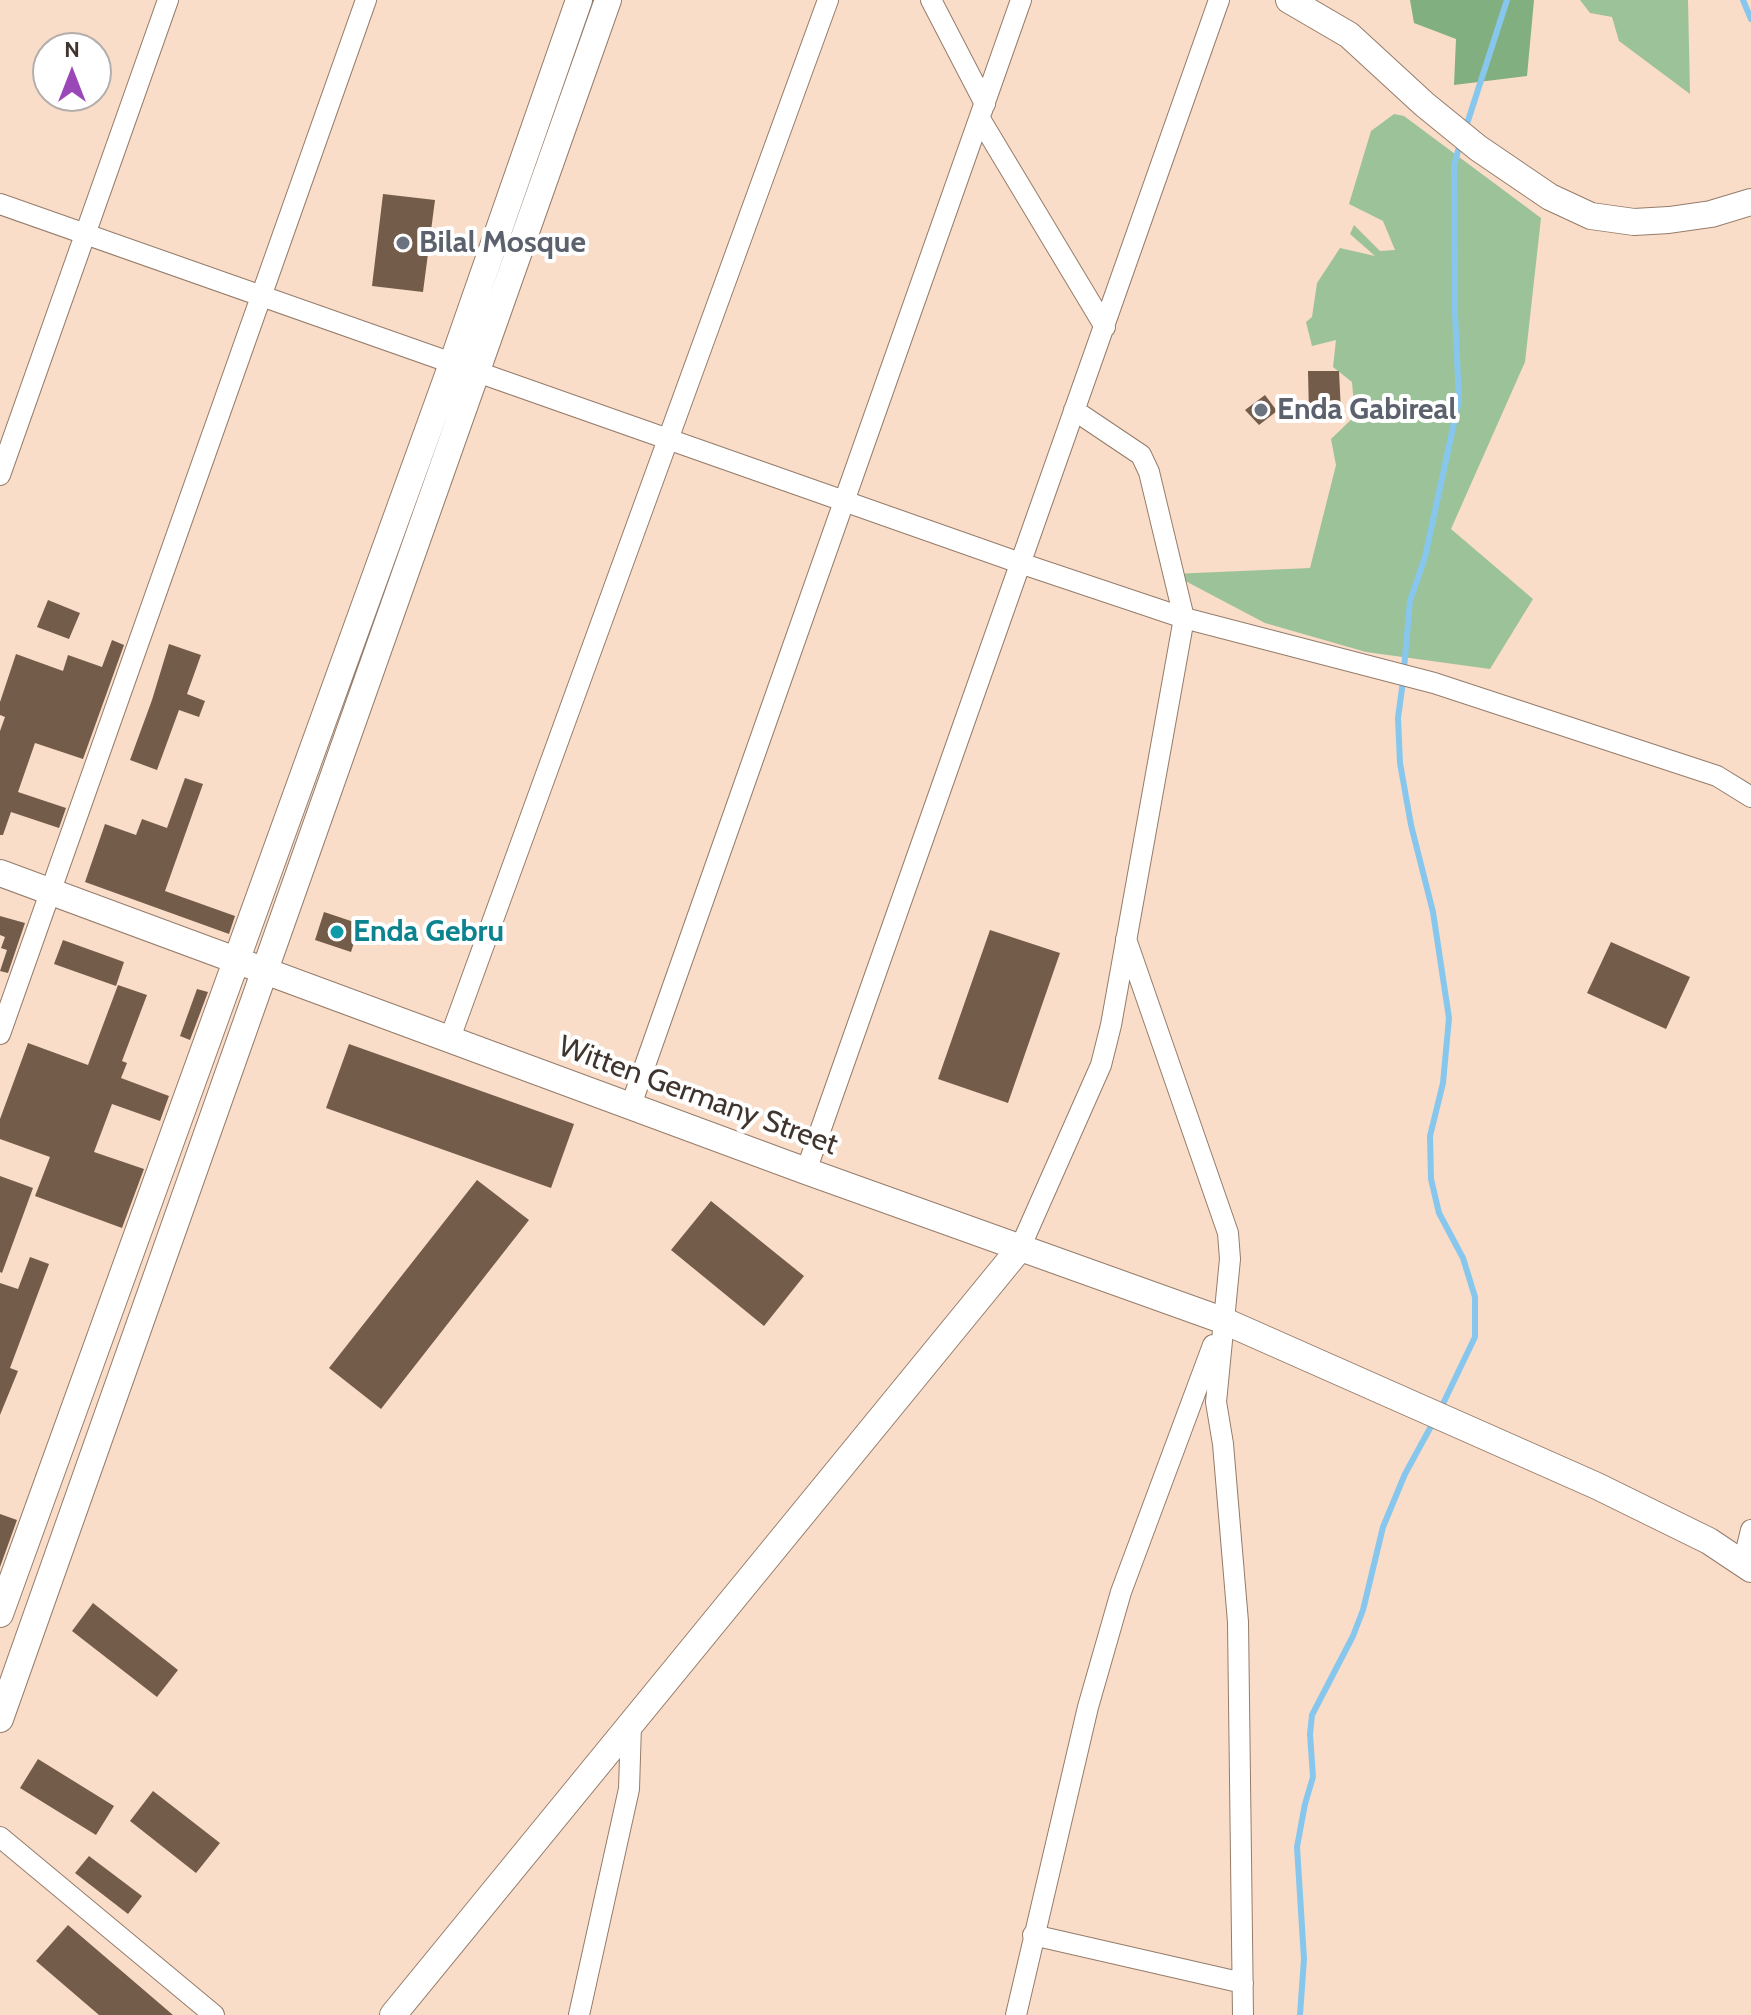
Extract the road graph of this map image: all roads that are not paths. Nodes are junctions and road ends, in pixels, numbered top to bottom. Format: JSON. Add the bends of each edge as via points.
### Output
{"nodes":[{"id":1,"x":168,"y":0,"type":"edge"},
{"id":2,"x":366,"y":0,"type":"edge"},
{"id":3,"x":579,"y":0,"type":"edge"},
{"id":4,"x":608,"y":0,"type":"edge"},
{"id":5,"x":828,"y":0,"type":"edge"},
{"id":6,"x":931,"y":0,"type":"edge"},
{"id":7,"x":1021,"y":0,"type":"edge"},
{"id":8,"x":1219,"y":0,"type":"edge"},
{"id":9,"x":1289,"y":0,"type":"edge"},
{"id":10,"x":553,"y":74,"type":"junction"},
{"id":11,"x":579,"y":83,"type":"junction"},
{"id":12,"x":983,"y":111,"type":"junction"},
{"id":13,"x":1751,"y":202,"type":"edge"},
{"id":14,"x":0,"y":204,"type":"edge"},
{"id":15,"x":86,"y":234,"type":"junction"},
{"id":16,"x":260,"y":296,"type":"junction"},
{"id":17,"x":1105,"y":327,"type":"junction"},
{"id":18,"x":464,"y":368,"type":"junction"},
{"id":19,"x":1074,"y":410,"type":"junction"},
{"id":20,"x":667,"y":439,"type":"junction"},
{"id":21,"x":0,"y":475,"type":"edge"},
{"id":22,"x":844,"y":501,"type":"junction"},
{"id":23,"x":1020,"y":563,"type":"junction"},
{"id":24,"x":1184,"y":618,"type":"junction"},
{"id":25,"x":1751,"y":797,"type":"edge"},
{"id":26,"x":0,"y":873,"type":"edge"},
{"id":27,"x":51,"y":892,"type":"junction"},
{"id":28,"x":1126,"y":939,"type":"junction"},
{"id":29,"x":237,"y":959,"type":"junction"},
{"id":30,"x":264,"y":972,"type":"junction"},
{"id":31,"x":0,"y":1034,"type":"edge"},
{"id":32,"x":450,"y":1038,"type":"junction"},
{"id":33,"x":631,"y":1105,"type":"junction"},
{"id":34,"x":806,"y":1171,"type":"junction"},
{"id":35,"x":1020,"y":1248,"type":"junction"},
{"id":36,"x":1222,"y":1320,"type":"junction"},
{"id":37,"x":73,"y":1411,"type":"junction"},
{"id":38,"x":104,"y":1425,"type":"junction"},
{"id":39,"x":1751,"y":1530,"type":"edge"},
{"id":40,"x":1747,"y":1566,"type":"edge"},
{"id":41,"x":0,"y":1614,"type":"edge"},
{"id":42,"x":0,"y":1719,"type":"edge"},
{"id":43,"x":631,"y":1725,"type":"junction"},
{"id":44,"x":0,"y":1837,"type":"edge"},
{"id":45,"x":1033,"y":1935,"type":"junction"},
{"id":46,"x":1243,"y":1983,"type":"junction"},
{"id":47,"x":214,"y":2015,"type":"edge"},
{"id":48,"x":393,"y":2015,"type":"edge"},
{"id":49,"x":579,"y":2015,"type":"edge"},
{"id":50,"x":1016,"y":2015,"type":"edge"},
{"id":51,"x":1243,"y":2015,"type":"edge"}],
"edges":[{"from":1,"to":15,"type":"street"},
{"from":2,"to":16,"type":"street"},
{"from":3,"to":10,"type":"street"},
{"from":4,"to":11,"type":"street"},
{"from":5,"to":20,"type":"street"},
{"from":6,"to":12,"type":"street"},
{"from":7,"to":12,"type":"street"},
{"from":8,"to":17,"type":"street"},
{"from":9,"to":13,"type":"street","via":[[1349,35],[1478,148],[1550,197],[1591,216],[1669,220]]},
{"from":10,"to":11,"type":"street"},
{"from":10,"to":18,"type":"street"},
{"from":11,"to":18,"type":"street"},
{"from":12,"to":17,"type":"street"},
{"from":12,"to":22,"type":"street"},
{"from":14,"to":15,"type":"street"},
{"from":15,"to":16,"type":"street"},
{"from":15,"to":21,"type":"street"},
{"from":16,"to":18,"type":"street"},
{"from":16,"to":27,"type":"street"},
{"from":17,"to":19,"type":"street"},
{"from":18,"to":20,"type":"street"},
{"from":18,"to":29,"type":"street"},
{"from":18,"to":30,"type":"street"},
{"from":19,"to":23,"type":"street"},
{"from":19,"to":24,"type":"street","via":[[1141,455]]},
{"from":20,"to":22,"type":"street"},
{"from":20,"to":32,"type":"street"},
{"from":22,"to":23,"type":"street"},
{"from":22,"to":33,"type":"street"},
{"from":23,"to":24,"type":"street"},
{"from":23,"to":34,"type":"street"},
{"from":24,"to":25,"type":"street","via":[[1434,683],[1717,776]]},
{"from":24,"to":28,"type":"street"},
{"from":26,"to":27,"type":"street","name":"Witten Germany Street"},
{"from":27,"to":29,"type":"street","name":"Witten Germany Street"},
{"from":27,"to":31,"type":"street"},
{"from":28,"to":35,"type":"street","via":[[1101,1065]]},
{"from":28,"to":36,"type":"street","via":[[1228,1233]]},
{"from":29,"to":30,"type":"street","name":"Witten Germany Street"},
{"from":29,"to":37,"type":"street"},
{"from":30,"to":32,"type":"street","name":"Witten Germany Street"},
{"from":30,"to":38,"type":"street"},
{"from":32,"to":33,"type":"street","name":"Witten Germany Street"},
{"from":33,"to":34,"type":"street","name":"Witten Germany Street"},
{"from":34,"to":35,"type":"street","name":"Witten Germany Street"},
{"from":35,"to":36,"type":"street","name":"Witten Germany Street"},
{"from":35,"to":43,"type":"street"},
{"from":36,"to":40,"type":"street","name":"Witten Germany Street","via":[[1662,1517]]},
{"from":36,"to":45,"type":"street","via":[[1121,1592]]},
{"from":36,"to":46,"type":"street","via":[[1216,1402],[1238,1622]]},
{"from":37,"to":38,"type":"street"},
{"from":37,"to":41,"type":"street"},
{"from":38,"to":42,"type":"street"},
{"from":39,"to":40,"type":"street"},
{"from":43,"to":48,"type":"street"},
{"from":43,"to":49,"type":"street","via":[[629,1789]]},
{"from":44,"to":47,"type":"street"},
{"from":45,"to":46,"type":"street"},
{"from":45,"to":50,"type":"street"},
{"from":46,"to":51,"type":"street"}]}
